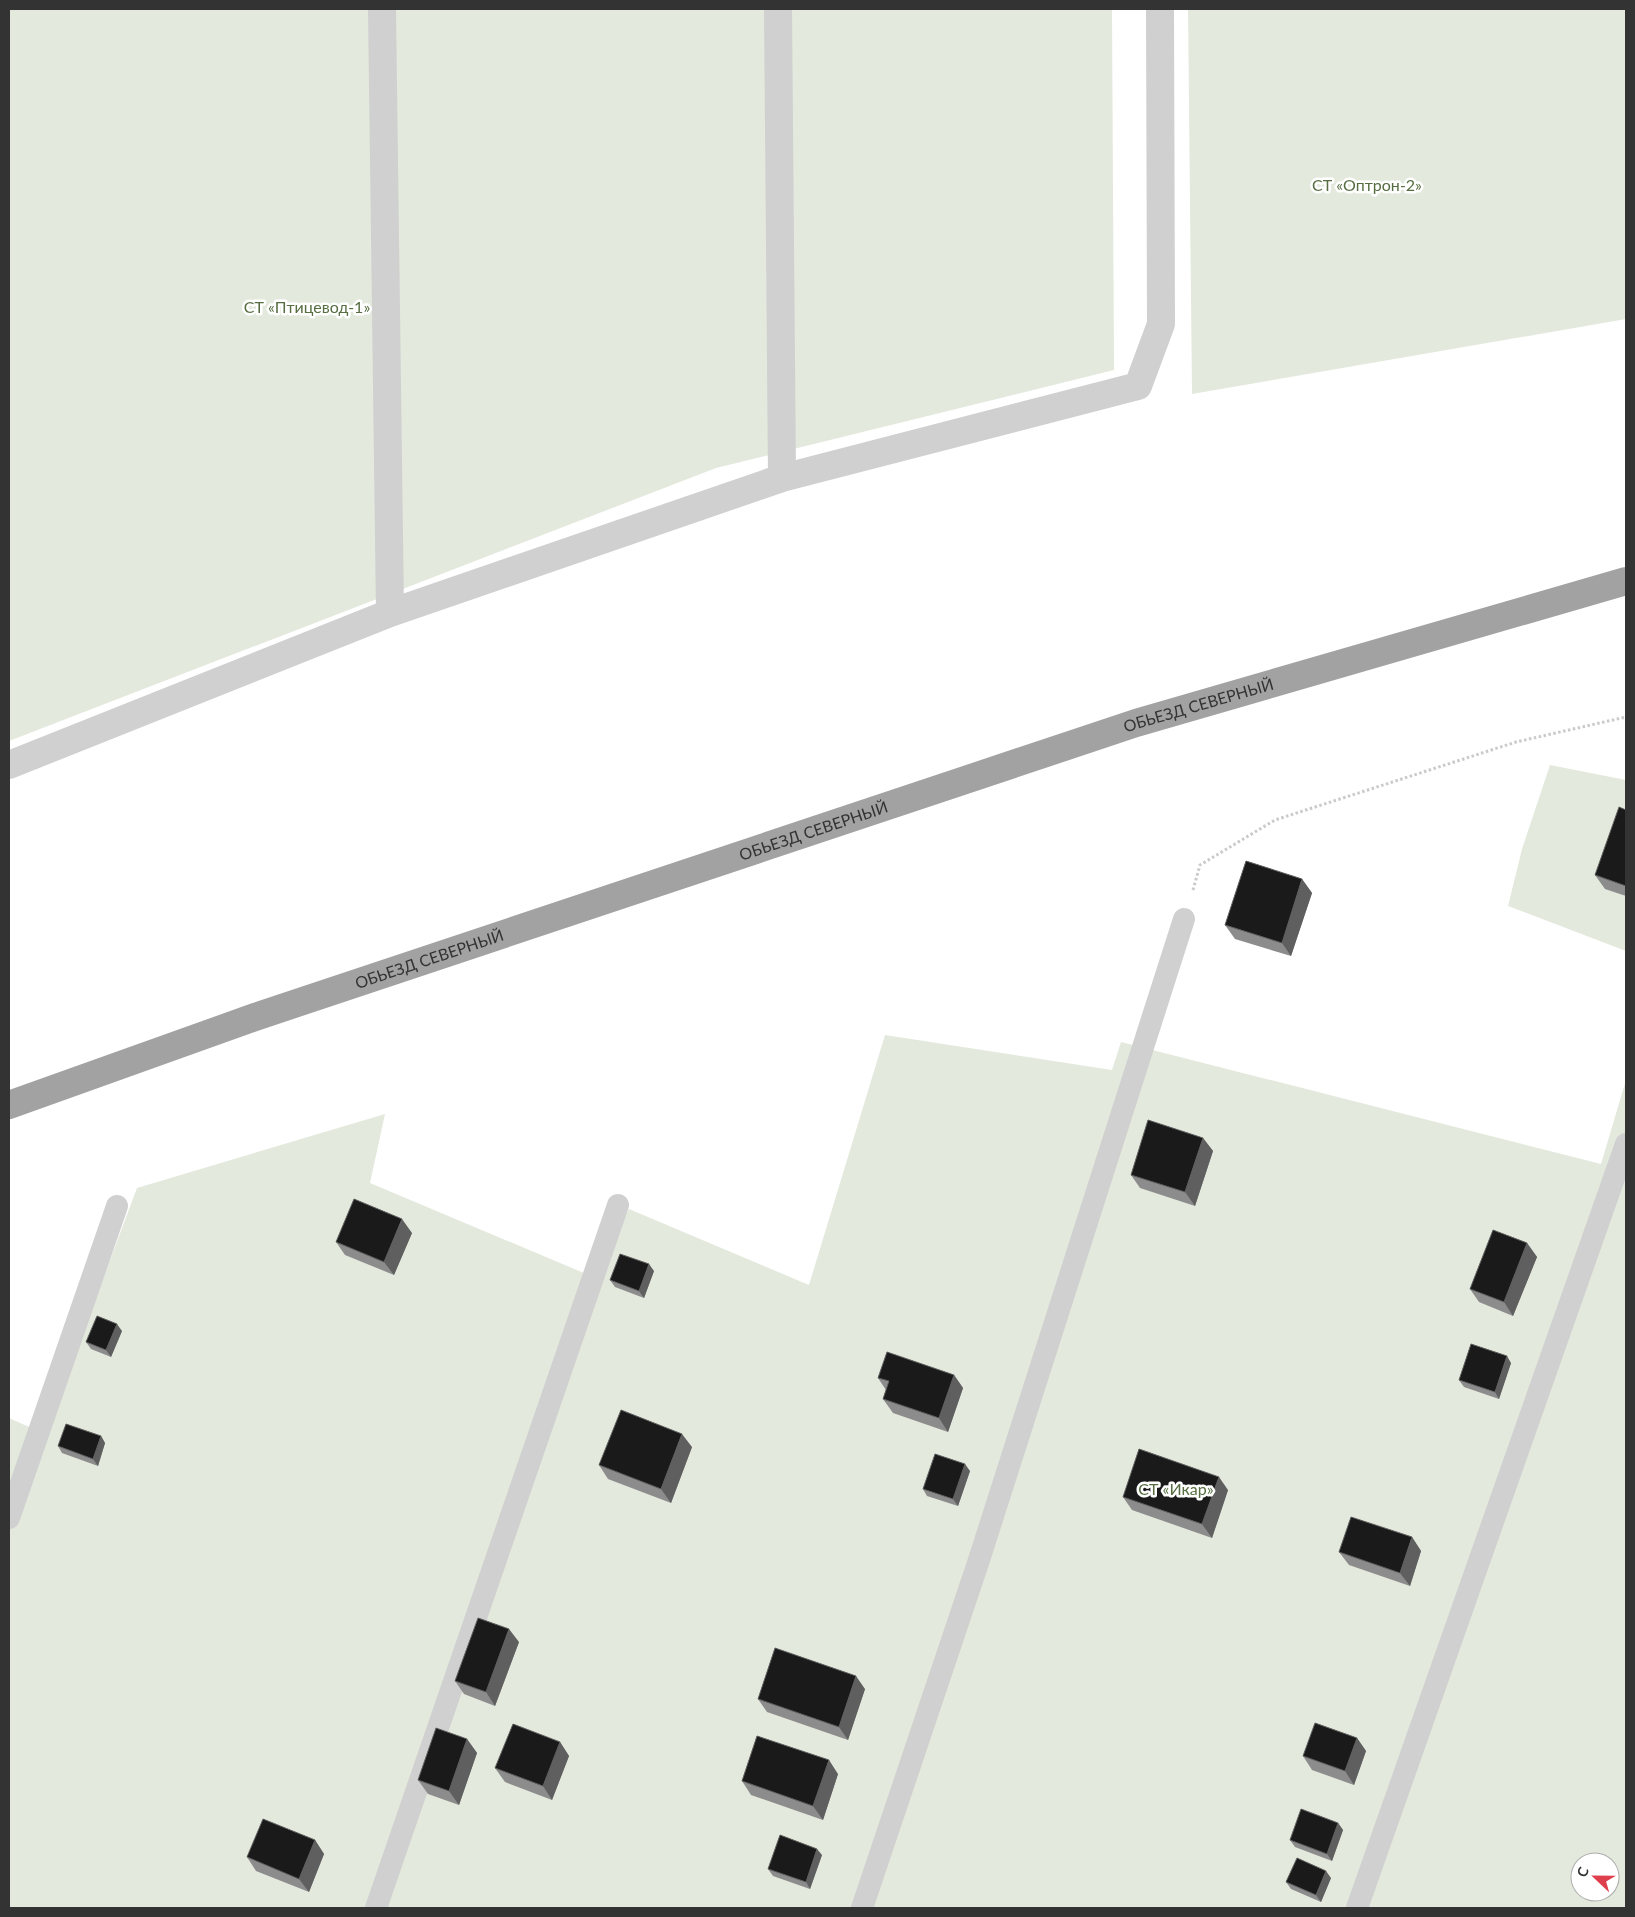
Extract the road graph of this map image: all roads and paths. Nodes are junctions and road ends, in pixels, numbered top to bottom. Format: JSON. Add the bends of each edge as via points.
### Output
{"nodes":[{"id":1,"x":382,"y":9,"type":"edge"},
{"id":2,"x":778,"y":9,"type":"edge"},
{"id":3,"x":1160,"y":9,"type":"edge"},
{"id":4,"x":782,"y":478,"type":"junction"},
{"id":5,"x":1626,"y":581,"type":"edge"},
{"id":6,"x":390,"y":613,"type":"junction"},
{"id":7,"x":1626,"y":717,"type":"edge"},
{"id":8,"x":9,"y":766,"type":"edge"},
{"id":9,"x":1184,"y":919,"type":"joint"},
{"id":10,"x":9,"y":1105,"type":"edge"},
{"id":11,"x":1626,"y":1144,"type":"edge"},
{"id":12,"x":618,"y":1205,"type":"dead end"},
{"id":13,"x":116,"y":1206,"type":"dead end"},
{"id":14,"x":9,"y":1518,"type":"edge"},
{"id":15,"x":376,"y":1908,"type":"edge"},
{"id":16,"x":862,"y":1908,"type":"edge"},
{"id":17,"x":1357,"y":1908,"type":"edge"}],
"edges":[{"from":1,"to":6,"type":"street"},
{"from":2,"to":4,"type":"street"},
{"from":3,"to":4,"type":"street","via":[[1161,324],[1138,386]]},
{"from":4,"to":6,"type":"street"},
{"from":5,"to":10,"type":"highway","name":"ОБЬЕЗД СЕВЕРНЫЙ","via":[[1136,723],[264,1014]]},
{"from":6,"to":8,"type":"street"},
{"from":7,"to":9,"type":"path","via":[[1516,742],[1275,820],[1200,865]]},
{"from":9,"to":16,"type":"lane","via":[[978,1564]]},
{"from":11,"to":17,"type":"lane"},
{"from":12,"to":15,"type":"lane"},
{"from":13,"to":14,"type":"lane"}]}
